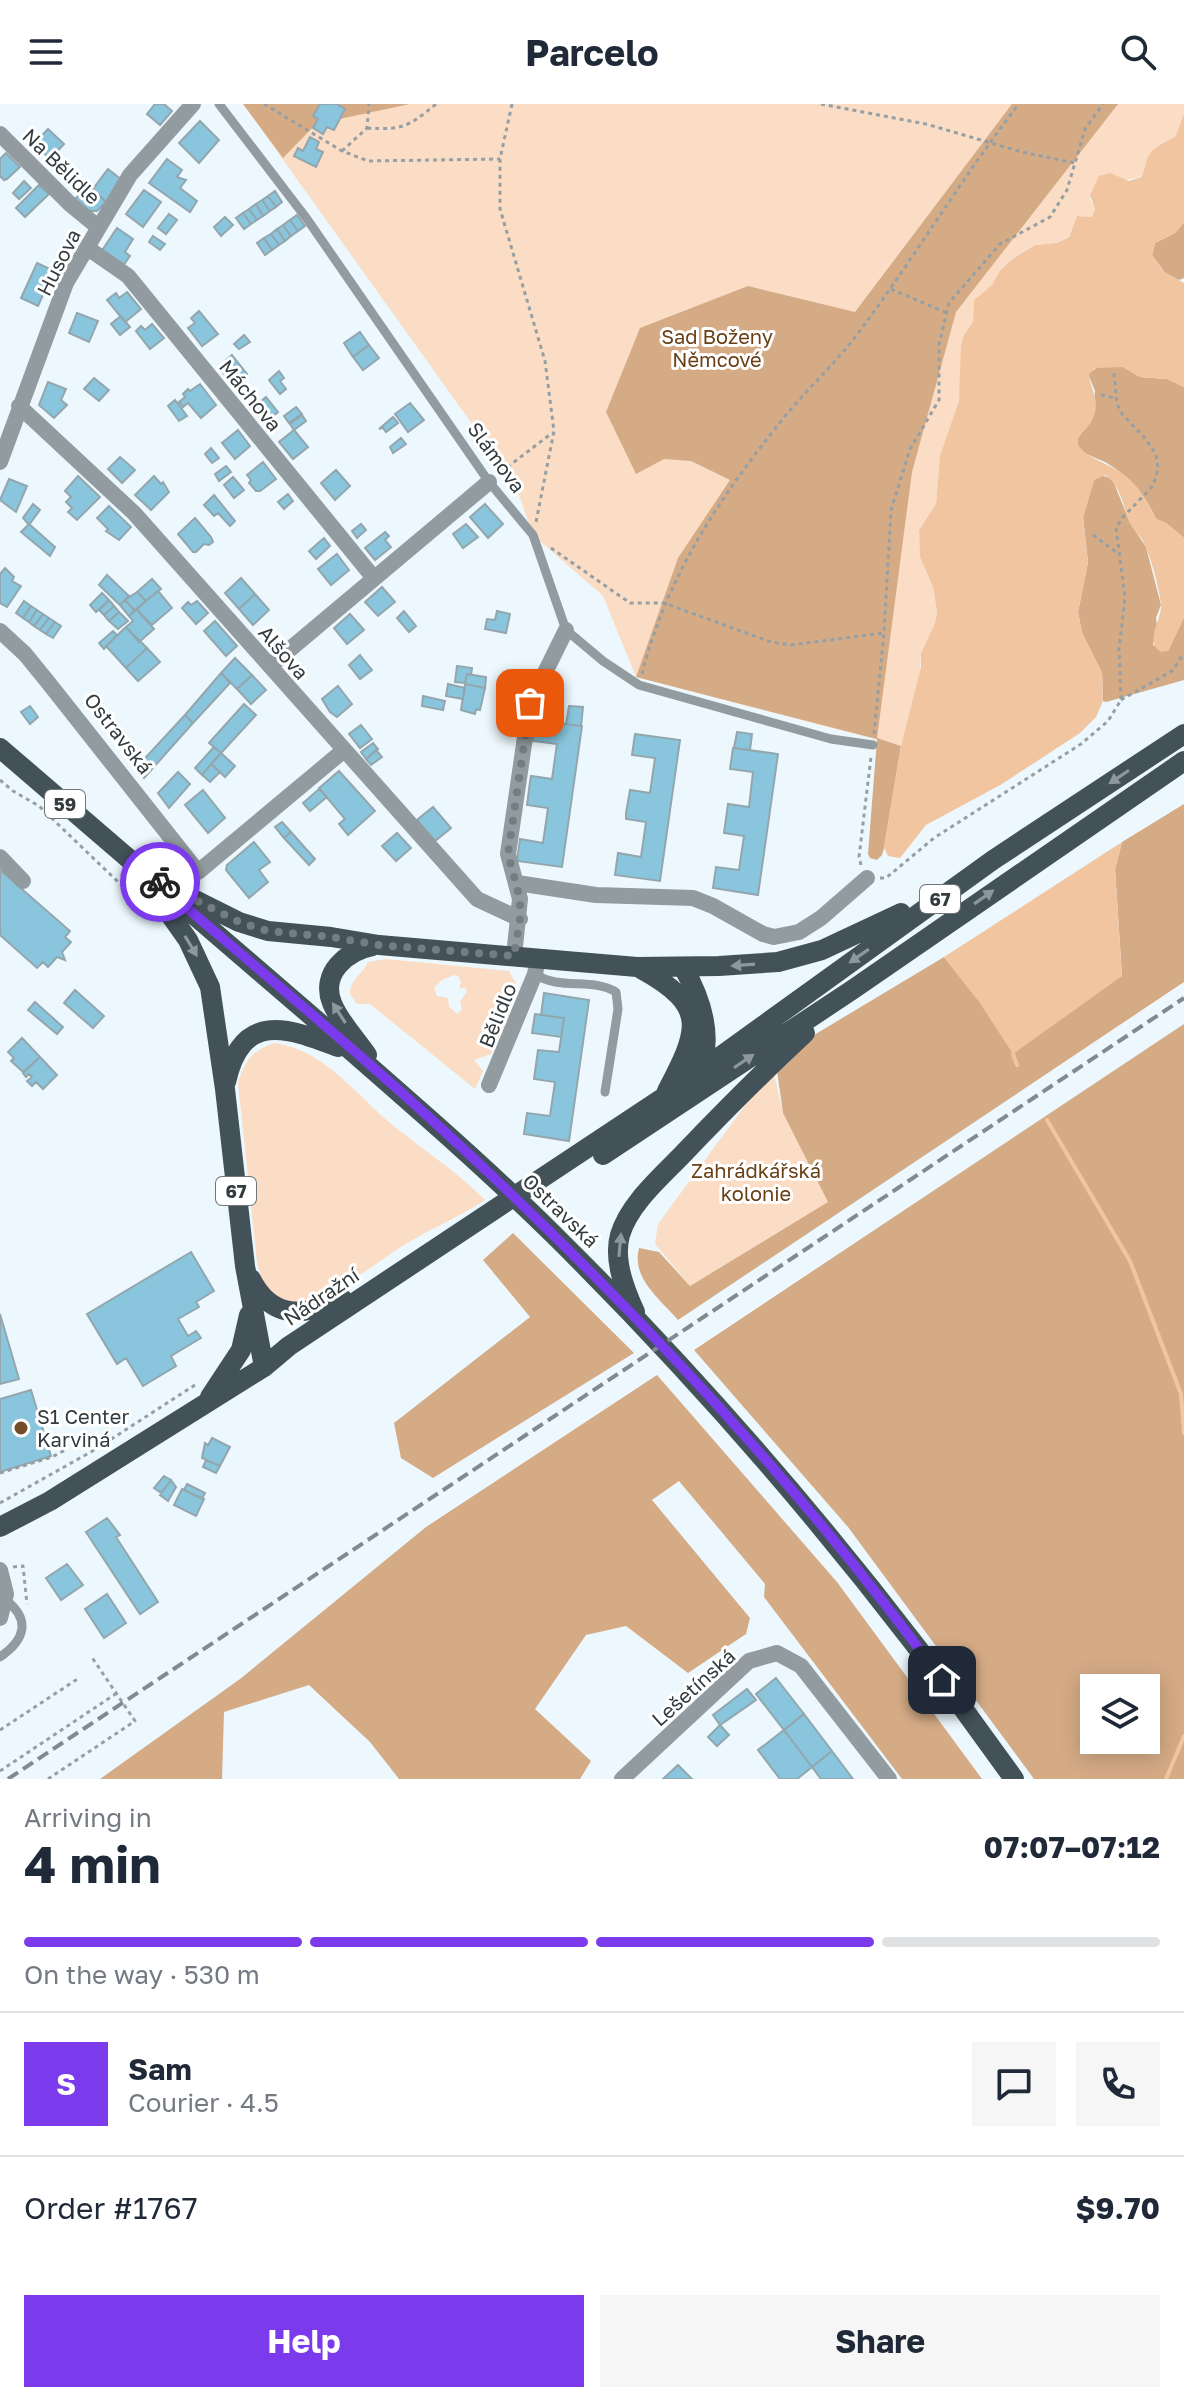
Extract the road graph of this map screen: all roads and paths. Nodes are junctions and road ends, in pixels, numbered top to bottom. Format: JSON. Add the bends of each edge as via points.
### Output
{"nodes":[{"id":1,"x":193,"y":104,"type":"edge"},
{"id":2,"x":219,"y":104,"type":"edge"},
{"id":3,"x":264,"y":104,"type":"edge"},
{"id":4,"x":369,"y":104,"type":"edge"},
{"id":5,"x":436,"y":104,"type":"edge"},
{"id":6,"x":512,"y":104,"type":"edge"},
{"id":7,"x":821,"y":104,"type":"edge"},
{"id":8,"x":1019,"y":104,"type":"edge"},
{"id":9,"x":1103,"y":104,"type":"edge"},
{"id":10,"x":367,"y":128,"type":"junction"},
{"id":11,"x":0,"y":134,"type":"edge"},
{"id":12,"x":990,"y":141,"type":"junction"},
{"id":13,"x":342,"y":151,"type":"junction"},
{"id":14,"x":500,"y":159,"type":"junction"},
{"id":15,"x":1075,"y":163,"type":"junction"},
{"id":16,"x":98,"y":227,"type":"junction"},
{"id":17,"x":89,"y":249,"type":"junction"},
{"id":18,"x":890,"y":288,"type":"junction"},
{"id":19,"x":947,"y":313,"type":"junction"},
{"id":20,"x":1114,"y":373,"type":"dead end"},
{"id":21,"x":1101,"y":395,"type":"dead end"},
{"id":22,"x":1115,"y":398,"type":"junction"},
{"id":23,"x":19,"y":406,"type":"junction"},
{"id":24,"x":554,"y":431,"type":"junction"},
{"id":25,"x":0,"y":462,"type":"edge"},
{"id":26,"x":489,"y":482,"type":"junction"},
{"id":27,"x":533,"y":535,"type":"junction"},
{"id":28,"x":1093,"y":535,"type":"dead end"},
{"id":29,"x":1117,"y":553,"type":"junction"},
{"id":30,"x":373,"y":577,"type":"junction"},
{"id":31,"x":664,"y":603,"type":"junction"},
{"id":32,"x":566,"y":630,"type":"junction"},
{"id":33,"x":0,"y":631,"type":"edge"},
{"id":34,"x":884,"y":633,"type":"junction"},
{"id":35,"x":1184,"y":653,"type":"edge"},
{"id":36,"x":270,"y":666,"type":"junction"},
{"id":37,"x":639,"y":685,"type":"junction"},
{"id":38,"x":1121,"y":700,"type":"junction"},
{"id":39,"x":1184,"y":734,"type":"edge"},
{"id":40,"x":873,"y":745,"type":"junction"},
{"id":41,"x":0,"y":748,"type":"edge"},
{"id":42,"x":343,"y":751,"type":"junction"},
{"id":43,"x":1184,"y":761,"type":"edge"},
{"id":44,"x":0,"y":780,"type":"edge"},
{"id":45,"x":0,"y":857,"type":"edge"},
{"id":46,"x":131,"y":859,"type":"junction"},
{"id":47,"x":993,"y":860,"type":"junction"},
{"id":48,"x":867,"y":878,"type":"junction"},
{"id":49,"x":153,"y":879,"type":"junction"},
{"id":50,"x":23,"y":881,"type":"dead end"},
{"id":51,"x":517,"y":883,"type":"junction"},
{"id":52,"x":142,"y":905,"type":"dead end"},
{"id":53,"x":520,"y":919,"type":"junction"},
{"id":54,"x":379,"y":945,"type":"junction"},
{"id":55,"x":514,"y":956,"type":"junction"},
{"id":56,"x":537,"y":966,"type":"junction"},
{"id":57,"x":637,"y":967,"type":"junction"},
{"id":58,"x":683,"y":967,"type":"junction"},
{"id":59,"x":852,"y":990,"type":"junction"},
{"id":60,"x":352,"y":1052,"type":"junction"},
{"id":61,"x":701,"y":1071,"type":"junction"},
{"id":62,"x":383,"y":1078,"type":"junction"},
{"id":63,"x":489,"y":1085,"type":"dead end"},
{"id":64,"x":225,"y":1089,"type":"junction"},
{"id":65,"x":605,"y":1092,"type":"dead end"},
{"id":66,"x":671,"y":1101,"type":"junction"},
{"id":67,"x":245,"y":1266,"type":"junction"},
{"id":68,"x":394,"y":1276,"type":"junction"},
{"id":69,"x":249,"y":1291,"type":"junction"},
{"id":70,"x":638,"y":1320,"type":"junction"},
{"id":71,"x":264,"y":1367,"type":"junction"},
{"id":72,"x":203,"y":1380,"type":"dead end"},
{"id":73,"x":202,"y":1407,"type":"junction"},
{"id":74,"x":67,"y":1449,"type":"dead end"},
{"id":75,"x":0,"y":1473,"type":"edge"},
{"id":76,"x":0,"y":1503,"type":"edge"},
{"id":77,"x":0,"y":1527,"type":"edge"},
{"id":78,"x":6,"y":1569,"type":"edge"},
{"id":79,"x":6,"y":1600,"type":"junction"},
{"id":80,"x":28,"y":1608,"type":"dead end"},
{"id":81,"x":0,"y":1618,"type":"edge"},
{"id":82,"x":91,"y":1656,"type":"dead end"},
{"id":83,"x":0,"y":1657,"type":"edge"},
{"id":84,"x":79,"y":1678,"type":"dead end"},
{"id":85,"x":117,"y":1693,"type":"junction"},
{"id":86,"x":0,"y":1730,"type":"edge"},
{"id":87,"x":0,"y":1771,"type":"edge"},
{"id":88,"x":48,"y":1779,"type":"edge"},
{"id":89,"x":622,"y":1779,"type":"edge"},
{"id":90,"x":889,"y":1779,"type":"edge"},
{"id":91,"x":1014,"y":1779,"type":"edge"}],
"edges":[{"from":1,"to":16,"type":"street","name":"Husova","via":[[130,175]]},
{"from":2,"to":26,"type":"lane","name":"Slámova","via":[[307,219]]},
{"from":3,"to":13,"type":"path"},
{"from":4,"to":10,"type":"path"},
{"from":5,"to":10,"type":"path","via":[[395,130]]},
{"from":6,"to":14,"type":"path"},
{"from":7,"to":12,"type":"path"},
{"from":8,"to":12,"type":"path"},
{"from":9,"to":15,"type":"path","via":[[1085,129]]},
{"from":10,"to":13,"type":"path"},
{"from":11,"to":16,"type":"street","name":"Na Bělidle"},
{"from":12,"to":15,"type":"path"},
{"from":12,"to":18,"type":"path"},
{"from":13,"to":14,"type":"path","via":[[368,161]]},
{"from":14,"to":24,"type":"path","via":[[500,209],[545,361]]},
{"from":15,"to":19,"type":"path","via":[[1067,190],[1050,217],[1000,244],[949,303]]},
{"from":16,"to":17,"type":"street","name":"Husova"},
{"from":17,"to":23,"type":"street","name":"Husova","via":[[66,283]]},
{"from":17,"to":30,"type":"street","name":"Máchova","via":[[128,276]]},
{"from":18,"to":19,"type":"path"},
{"from":18,"to":31,"type":"path","via":[[713,512]]},
{"from":19,"to":34,"type":"path","via":[[939,344],[939,400],[910,449],[891,510]]},
{"from":20,"to":22,"type":"path"},
{"from":21,"to":22,"type":"path"},
{"from":22,"to":29,"type":"path","via":[[1156,454],[1158,475],[1116,528]]},
{"from":23,"to":25,"type":"street","name":"Husova"},
{"from":23,"to":36,"type":"street","name":"Alšova","via":[[134,513]]},
{"from":24,"to":26,"type":"path"},
{"from":24,"to":27,"type":"path"},
{"from":26,"to":27,"type":"lane","name":"Slámova"},
{"from":26,"to":30,"type":"street"},
{"from":27,"to":31,"type":"path","via":[[630,603]]},
{"from":27,"to":32,"type":"lane","name":"Slámova"},
{"from":28,"to":29,"type":"path"},
{"from":29,"to":38,"type":"path","via":[[1125,601],[1119,649]]},
{"from":30,"to":36,"type":"street"},
{"from":31,"to":34,"type":"path","via":[[791,645]]},
{"from":31,"to":37,"type":"path"},
{"from":32,"to":37,"type":"lane"},
{"from":32,"to":51,"type":"street","via":[[530,703],[508,854]]},
{"from":33,"to":42,"type":"street","name":"Ostravská","via":[[40,672],[198,872]]},
{"from":34,"to":40,"type":"path"},
{"from":35,"to":38,"type":"path","via":[[1172,671]]},
{"from":36,"to":42,"type":"street","name":"Alšova"},
{"from":37,"to":40,"type":"lane","via":[[831,739]]},
{"from":38,"to":48,"type":"path","via":[[1108,721],[1081,744],[943,832],[886,878]]},
{"from":39,"to":47,"type":"main road","number":"67","one_way":true},
{"from":40,"to":48,"type":"path","via":[[859,857]]},
{"from":41,"to":46,"type":"main road","name":"Ostravská","number":"59"},
{"from":42,"to":53,"type":"street","name":"Alšova","via":[[477,899]]},
{"from":59,"to":43,"type":"main road","number":"67","one_way":true},
{"from":44,"to":52,"type":"path","via":[[39,806]]},
{"from":45,"to":50,"type":"street"},
{"from":46,"to":49,"type":"main road","name":"Ostravská","number":"59"},
{"from":46,"to":64,"type":"main road","one_way":true,"via":[[188,940],[207,978]]},
{"from":47,"to":58,"type":"main road","one_way":true,"via":[[894,917],[822,950],[778,962]]},
{"from":47,"to":61,"type":"main road","number":"67","one_way":true},
{"from":48,"to":51,"type":"street","via":[[799,932],[774,937],[693,898],[596,895]]},
{"from":49,"to":54,"type":"main road","via":[[260,929]]},
{"from":49,"to":60,"type":"main road","name":"Ostravská","number":"59"},
{"from":51,"to":53,"type":"street"},
{"from":53,"to":55,"type":"street"},
{"from":54,"to":55,"type":"main road","number":"67"},
{"from":62,"to":54,"type":"main road","one_way":true,"via":[[333,1005],[330,990],[334,971],[346,955]]},
{"from":55,"to":56,"type":"main road","number":"67"},
{"from":56,"to":57,"type":"main road","number":"67"},
{"from":56,"to":63,"type":"street","name":"Bělidlo"},
{"from":56,"to":65,"type":"lane","via":[[546,982],[616,992]]},
{"from":57,"to":58,"type":"main road"},
{"from":57,"to":66,"type":"main road","number":"67","via":[[675,990],[691,1017],[691,1043]]},
{"from":58,"to":61,"type":"main road","via":[[702,1009],[706,1041]]},
{"from":66,"to":59,"type":"main road","number":"67","one_way":true},
{"from":70,"to":59,"type":"main road","one_way":true,"via":[[618,1248],[628,1217],[741,1094]]},
{"from":60,"to":62,"type":"main road","name":"Ostravská","number":"59"},
{"from":60,"to":64,"type":"main road","via":[[295,1031],[270,1029],[242,1045]]},
{"from":61,"to":66,"type":"main road","number":"67"},
{"from":62,"to":70,"type":"main road","name":"Ostravská","number":"59","via":[[488,1171]]},
{"from":64,"to":67,"type":"main road","number":"67"},
{"from":66,"to":68,"type":"main road","name":"Nádražní","number":"67"},
{"from":66,"to":71,"type":"main road","number":"67","via":[[294,1354]]},
{"from":67,"to":68,"type":"main road","via":[[266,1300],[302,1312]]},
{"from":67,"to":69,"type":"main road","number":"67"},
{"from":68,"to":71,"type":"main road","name":"Nádražní","number":"67"},
{"from":69,"to":71,"type":"main road","number":"67"},
{"from":69,"to":73,"type":"main road","number":"67","via":[[245,1339]]},
{"from":70,"to":91,"type":"main road","name":"Ostravská","number":"59","via":[[841,1548]]},
{"from":71,"to":73,"type":"main road","name":"Nádražní","number":"67"},
{"from":72,"to":76,"type":"path"},
{"from":73,"to":77,"type":"main road","name":"Nádražní","number":"67"},
{"from":74,"to":75,"type":"path"},
{"from":78,"to":79,"type":"street"},
{"from":78,"to":80,"type":"path","via":[[23,1566]]},
{"from":79,"to":81,"type":"street"},
{"from":79,"to":83,"type":"lane","via":[[23,1622],[18,1642]]},
{"from":82,"to":85,"type":"path"},
{"from":84,"to":86,"type":"path"},
{"from":85,"to":87,"type":"path"},
{"from":85,"to":88,"type":"path","via":[[135,1721]]},
{"from":89,"to":90,"type":"street","name":"Lešetínská","via":[[749,1661],[777,1653],[801,1666]]}]}
